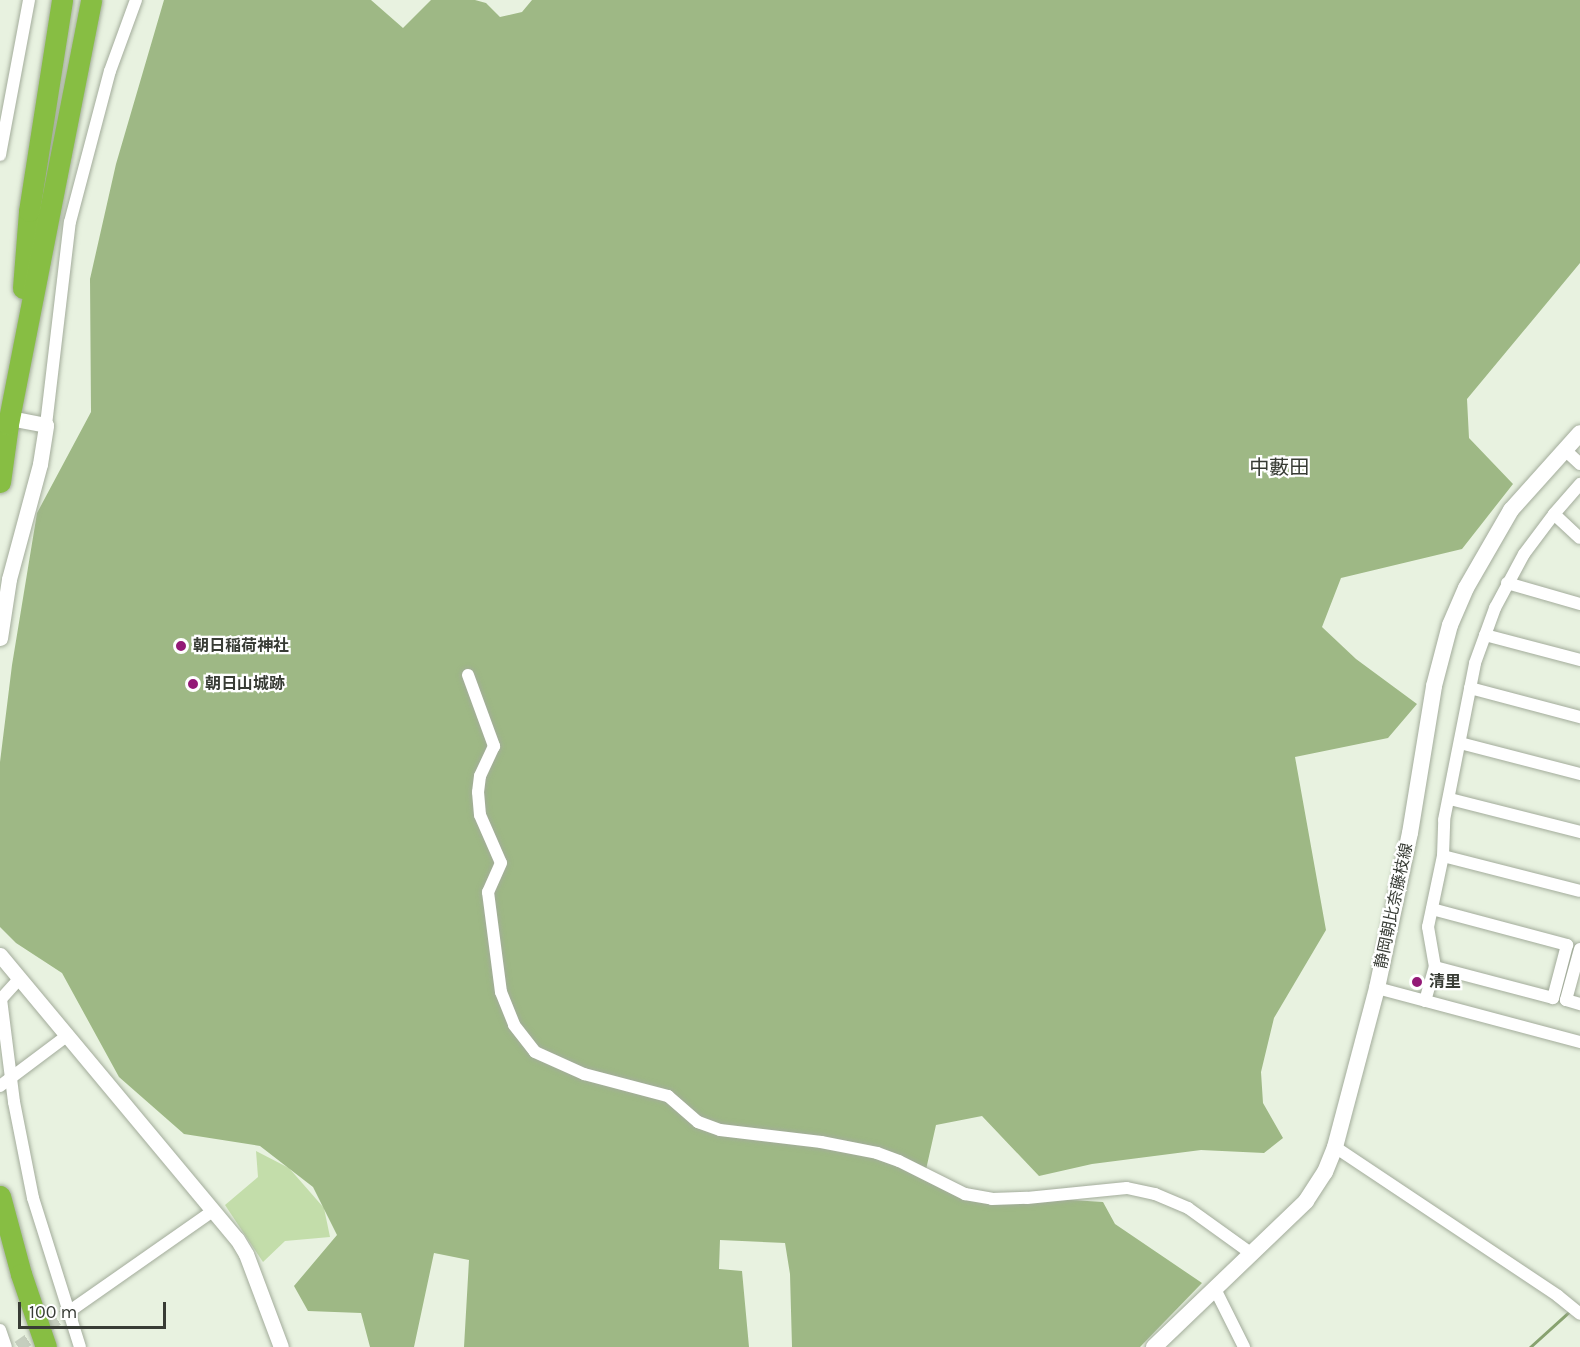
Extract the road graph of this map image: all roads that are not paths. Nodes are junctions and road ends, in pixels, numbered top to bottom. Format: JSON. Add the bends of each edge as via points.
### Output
{"nodes":[{"id":1,"x":29,"y":0,"type":"edge"},
{"id":2,"x":62,"y":0,"type":"edge"},
{"id":3,"x":81,"y":0,"type":"edge"},
{"id":4,"x":91,"y":0,"type":"edge"},
{"id":5,"x":98,"y":0,"type":"edge"},
{"id":6,"x":136,"y":0,"type":"edge"},
{"id":7,"x":73,"y":86,"type":"junction"},
{"id":8,"x":0,"y":155,"type":"edge"},
{"id":9,"x":22,"y":295,"type":"junction"},
{"id":10,"x":8,"y":412,"type":"edge"},
{"id":11,"x":46,"y":425,"type":"junction"},
{"id":12,"x":1580,"y":433,"type":"edge"},
{"id":13,"x":1564,"y":449,"type":"junction"},
{"id":14,"x":1580,"y":464,"type":"edge"},
{"id":15,"x":0,"y":482,"type":"edge"},
{"id":16,"x":1580,"y":484,"type":"edge"},
{"id":17,"x":1554,"y":514,"type":"junction"},
{"id":18,"x":1580,"y":538,"type":"edge"},
{"id":19,"x":1507,"y":583,"type":"junction"},
{"id":20,"x":1580,"y":604,"type":"edge"},
{"id":21,"x":1485,"y":635,"type":"junction"},
{"id":22,"x":0,"y":638,"type":"edge"},
{"id":23,"x":1580,"y":660,"type":"edge"},
{"id":24,"x":468,"y":675,"type":"dead end"},
{"id":25,"x":1470,"y":688,"type":"junction"},
{"id":26,"x":1580,"y":717,"type":"edge"},
{"id":27,"x":1460,"y":743,"type":"junction"},
{"id":28,"x":1580,"y":774,"type":"edge"},
{"id":29,"x":1450,"y":799,"type":"junction"},
{"id":30,"x":1580,"y":832,"type":"edge"},
{"id":31,"x":1443,"y":856,"type":"junction"},
{"id":32,"x":1580,"y":891,"type":"edge"},
{"id":33,"x":1432,"y":909,"type":"junction"},
{"id":34,"x":1580,"y":949,"type":"edge"},
{"id":35,"x":0,"y":955,"type":"edge"},
{"id":36,"x":1435,"y":967,"type":"junction"},
{"id":37,"x":20,"y":978,"type":"junction"},
{"id":38,"x":1377,"y":988,"type":"junction"},
{"id":39,"x":1425,"y":1001,"type":"junction"},
{"id":40,"x":1580,"y":1004,"type":"edge"},
{"id":41,"x":68,"y":1035,"type":"junction"},
{"id":42,"x":1580,"y":1042,"type":"edge"},
{"id":43,"x":12,"y":1078,"type":"junction"},
{"id":44,"x":0,"y":1086,"type":"edge"},
{"id":45,"x":1335,"y":1147,"type":"junction"},
{"id":46,"x":0,"y":1196,"type":"edge"},
{"id":47,"x":214,"y":1210,"type":"junction"},
{"id":48,"x":0,"y":1242,"type":"edge"},
{"id":49,"x":1252,"y":1254,"type":"junction"},
{"id":50,"x":1215,"y":1289,"type":"junction"},
{"id":51,"x":67,"y":1313,"type":"junction"},
{"id":52,"x":1580,"y":1314,"type":"edge"},
{"id":53,"x":0,"y":1330,"type":"edge"},
{"id":54,"x":6,"y":1347,"type":"edge"},
{"id":55,"x":34,"y":1347,"type":"edge"},
{"id":56,"x":46,"y":1347,"type":"edge"},
{"id":57,"x":80,"y":1347,"type":"edge"},
{"id":58,"x":281,"y":1347,"type":"edge"},
{"id":59,"x":1154,"y":1347,"type":"edge"},
{"id":60,"x":1244,"y":1347,"type":"edge"}],
"edges":[{"from":1,"to":8,"type":"street"},
{"from":2,"to":9,"type":"highway","via":[[30,211]]},
{"from":3,"to":9,"type":"highway"},
{"from":4,"to":7,"type":"highway"},
{"from":5,"to":7,"type":"highway"},
{"from":6,"to":11,"type":"street","via":[[110,71],[70,222]]},
{"from":7,"to":15,"type":"highway"},
{"from":9,"to":10,"type":"highway"},
{"from":10,"to":11,"type":"street"},
{"from":11,"to":22,"type":"street","via":[[40,464],[9,579]]},
{"from":12,"to":13,"type":"main road","name":"静岡朝比奈藤枝線"},
{"from":13,"to":14,"type":"street"},
{"from":13,"to":38,"type":"main road","name":"静岡朝比奈藤枝線","via":[[1511,510],[1466,588],[1450,626],[1434,686],[1410,832]]},
{"from":16,"to":17,"type":"street"},
{"from":17,"to":18,"type":"street"},
{"from":17,"to":19,"type":"street"},
{"from":19,"to":20,"type":"street"},
{"from":19,"to":21,"type":"street"},
{"from":21,"to":23,"type":"street"},
{"from":21,"to":25,"type":"street"},
{"from":24,"to":49,"type":"street","via":[[494,746],[480,776],[478,792],[480,815],[501,863],[488,892],[501,992],[514,1025],[536,1052],[584,1074],[668,1096],[698,1122],[720,1130],[877,1153],[965,1194],[992,1199],[1027,1198],[1126,1188],[1155,1194],[1188,1208]]},
{"from":25,"to":26,"type":"street"},
{"from":25,"to":27,"type":"street"},
{"from":27,"to":28,"type":"street"},
{"from":27,"to":29,"type":"street"},
{"from":29,"to":30,"type":"street"},
{"from":29,"to":31,"type":"street","via":[[1444,820]]},
{"from":31,"to":32,"type":"street"},
{"from":31,"to":33,"type":"street"},
{"from":33,"to":36,"type":"street","via":[[1428,927]]},
{"from":33,"to":36,"type":"street","via":[[1567,945],[1553,998]]},
{"from":34,"to":40,"type":"street","via":[[1566,1000]]},
{"from":35,"to":37,"type":"street"},
{"from":36,"to":39,"type":"street"},
{"from":37,"to":41,"type":"street"},
{"from":37,"to":43,"type":"street","via":[[1,999]]},
{"from":38,"to":39,"type":"street"},
{"from":38,"to":45,"type":"main road","name":"静岡朝比奈藤枝線"},
{"from":39,"to":42,"type":"street"},
{"from":41,"to":43,"type":"street"},
{"from":41,"to":47,"type":"street"},
{"from":43,"to":44,"type":"street"},
{"from":43,"to":51,"type":"street","via":[[33,1197]]},
{"from":45,"to":49,"type":"main road","name":"静岡朝比奈藤枝線","via":[[1325,1172],[1306,1201]]},
{"from":45,"to":52,"type":"street"},
{"from":46,"to":56,"type":"highway"},
{"from":47,"to":51,"type":"street"},
{"from":47,"to":58,"type":"street","via":[[246,1254]]},
{"from":48,"to":55,"type":"highway"},
{"from":49,"to":50,"type":"main road","name":"静岡朝比奈藤枝線"},
{"from":50,"to":59,"type":"main road","name":"静岡朝比奈藤枝線"},
{"from":50,"to":60,"type":"street"},
{"from":51,"to":57,"type":"street"},
{"from":53,"to":54,"type":"street"}]}
